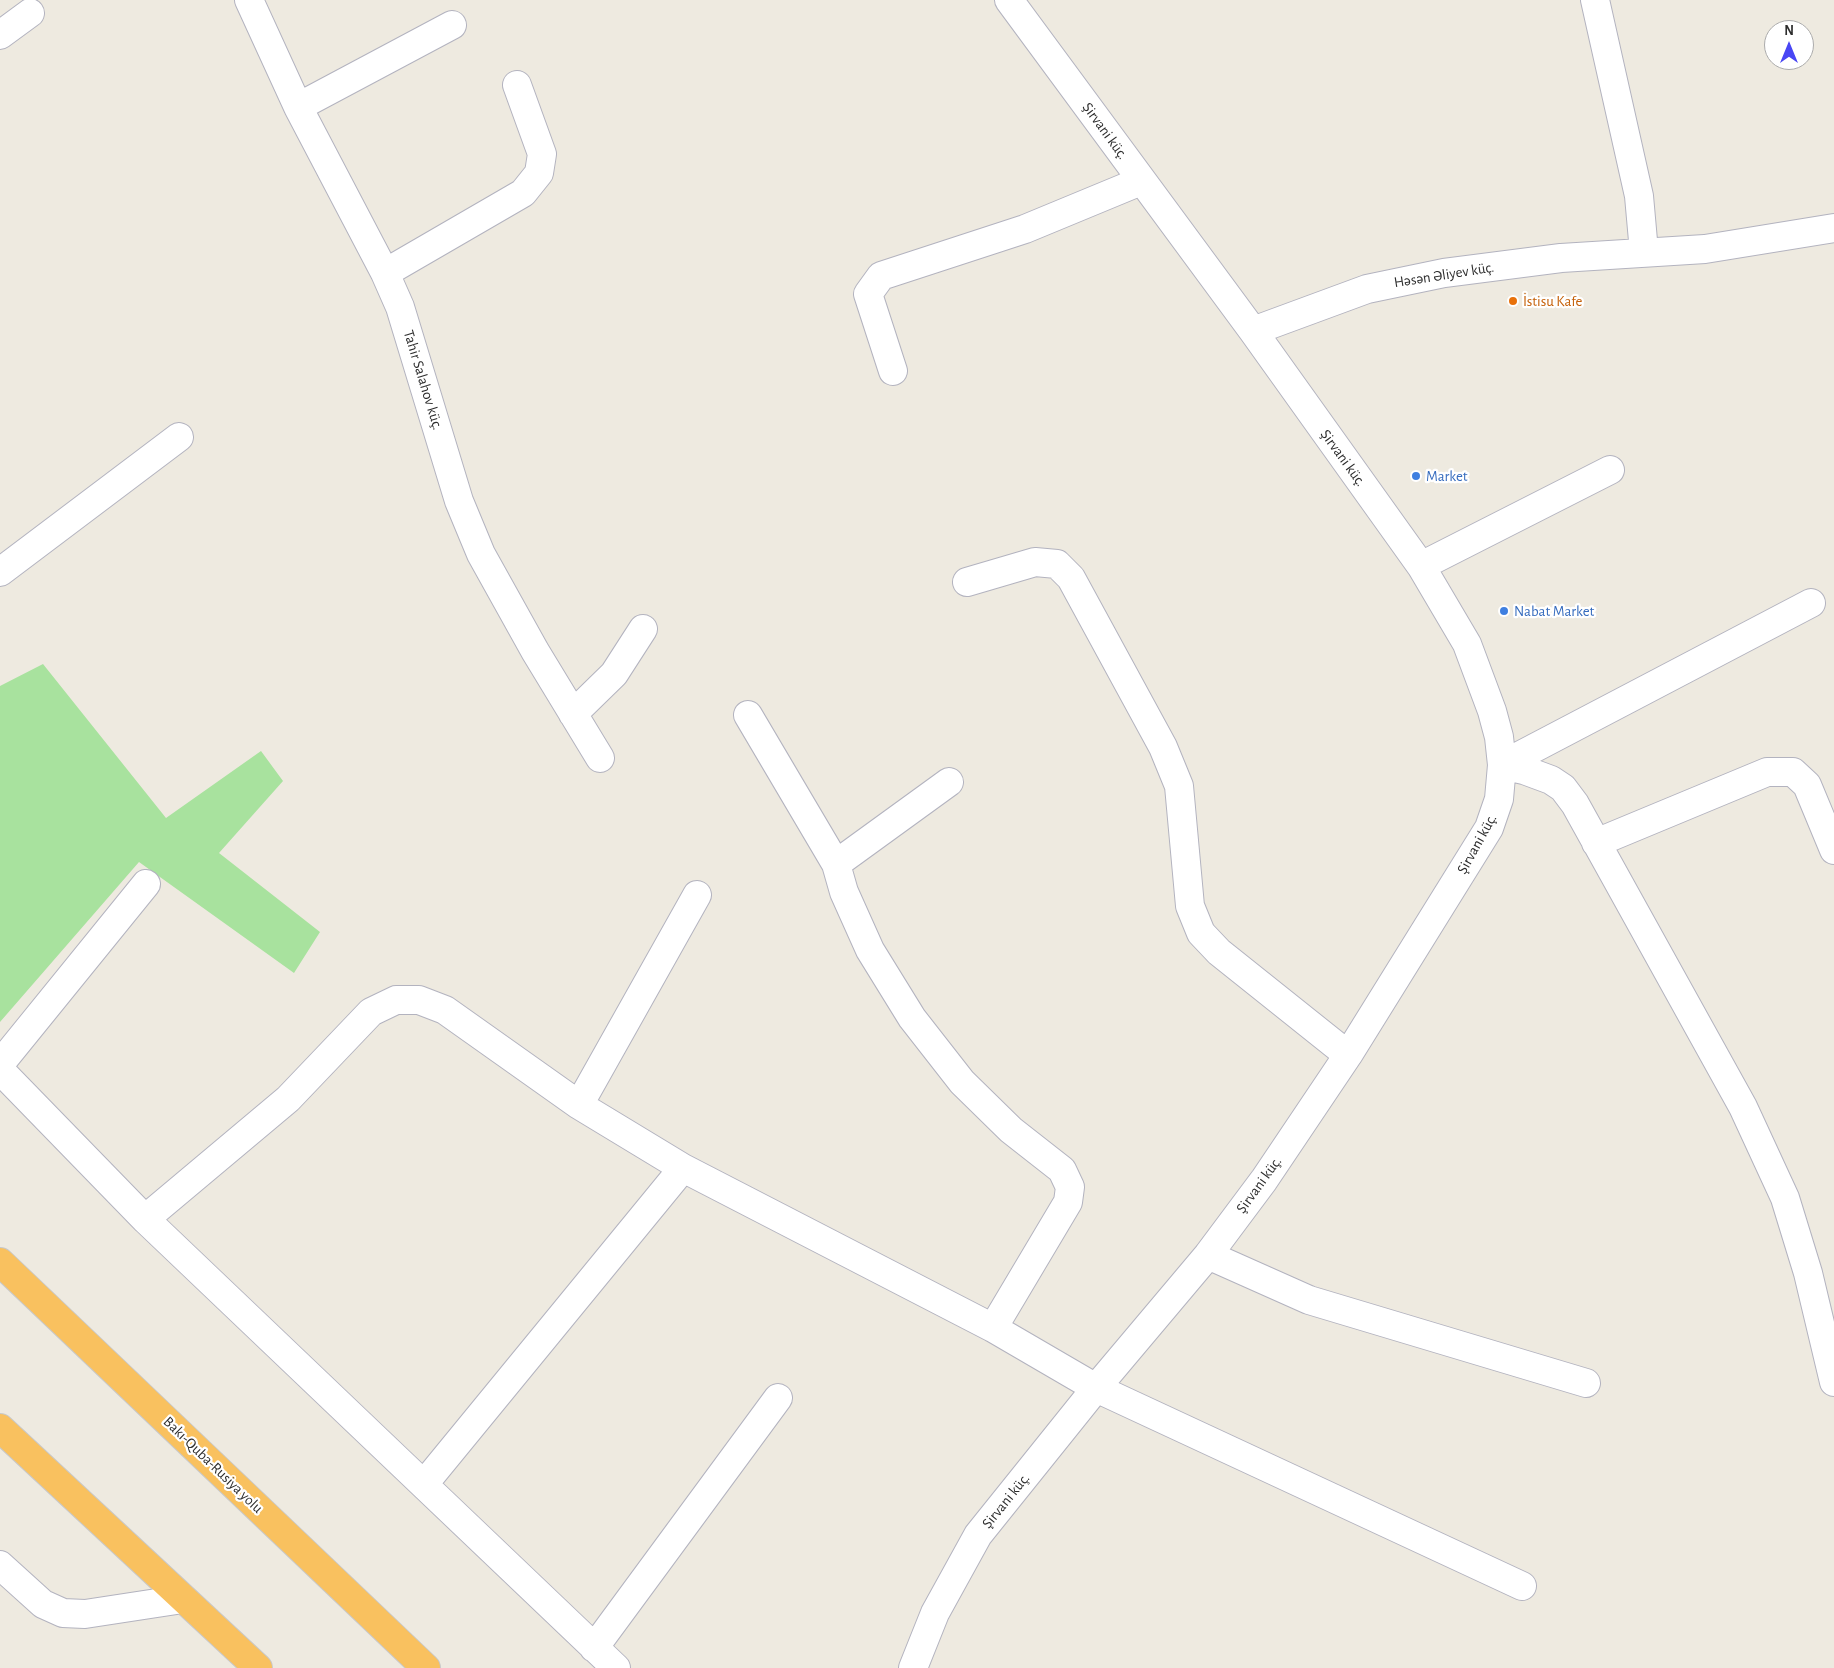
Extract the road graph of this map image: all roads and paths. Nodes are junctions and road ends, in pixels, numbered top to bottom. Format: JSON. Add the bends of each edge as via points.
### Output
{"nodes":[{"id":1,"x":249,"y":0,"type":"edge"},
{"id":2,"x":1009,"y":0,"type":"edge"},
{"id":3,"x":1595,"y":0,"type":"edge"},
{"id":4,"x":30,"y":13,"type":"dead end"},
{"id":5,"x":452,"y":25,"type":"dead end"},
{"id":6,"x":0,"y":35,"type":"edge"},
{"id":7,"x":517,"y":85,"type":"dead end"},
{"id":8,"x":298,"y":107,"type":"junction"},
{"id":9,"x":1141,"y":181,"type":"junction"},
{"id":10,"x":1834,"y":228,"type":"edge"},
{"id":11,"x":1644,"y":252,"type":"junction"},
{"id":12,"x":385,"y":272,"type":"junction"},
{"id":13,"x":1253,"y":331,"type":"junction"},
{"id":14,"x":893,"y":371,"type":"dead end"},
{"id":15,"x":180,"y":437,"type":"dead end"},
{"id":16,"x":1610,"y":470,"type":"dead end"},
{"id":17,"x":1421,"y":566,"type":"junction"},
{"id":18,"x":0,"y":572,"type":"edge"},
{"id":19,"x":967,"y":582,"type":"dead end"},
{"id":20,"x":1811,"y":603,"type":"dead end"},
{"id":21,"x":643,"y":629,"type":"dead end"},
{"id":22,"x":573,"y":714,"type":"junction"},
{"id":23,"x":748,"y":715,"type":"dead end"},
{"id":24,"x":600,"y":758,"type":"dead end"},
{"id":25,"x":1502,"y":766,"type":"junction"},
{"id":26,"x":949,"y":782,"type":"dead end"},
{"id":27,"x":1596,"y":843,"type":"junction"},
{"id":28,"x":1834,"y":850,"type":"edge"},
{"id":29,"x":836,"y":864,"type":"junction"},
{"id":30,"x":146,"y":884,"type":"dead end"},
{"id":31,"x":697,"y":895,"type":"dead end"},
{"id":32,"x":1348,"y":1055,"type":"junction"},
{"id":33,"x":0,"y":1064,"type":"edge"},
{"id":34,"x":0,"y":1070,"type":"edge"},
{"id":35,"x":579,"y":1105,"type":"junction"},
{"id":36,"x":683,"y":1168,"type":"junction"},
{"id":37,"x":145,"y":1219,"type":"junction"},
{"id":38,"x":1208,"y":1255,"type":"junction"},
{"id":39,"x":0,"y":1262,"type":"edge"},
{"id":40,"x":993,"y":1328,"type":"junction"},
{"id":41,"x":1834,"y":1382,"type":"edge"},
{"id":42,"x":1586,"y":1383,"type":"dead end"},
{"id":43,"x":1096,"y":1388,"type":"junction"},
{"id":44,"x":778,"y":1398,"type":"dead end"},
{"id":45,"x":0,"y":1428,"type":"edge"},
{"id":46,"x":424,"y":1484,"type":"junction"},
{"id":47,"x":0,"y":1565,"type":"edge"},
{"id":48,"x":1522,"y":1586,"type":"dead end"},
{"id":49,"x":183,"y":1599,"type":"junction"},
{"id":50,"x":594,"y":1648,"type":"junction"},
{"id":51,"x":258,"y":1668,"type":"edge"},
{"id":52,"x":426,"y":1668,"type":"edge"},
{"id":53,"x":616,"y":1668,"type":"edge"},
{"id":54,"x":913,"y":1668,"type":"edge"}],
"edges":[{"from":1,"to":8,"type":"street","name":"Tahir Salahov küç."},
{"from":2,"to":9,"type":"street","name":"Şirvani küç."},
{"from":3,"to":11,"type":"street","via":[[1639,196]]},
{"from":4,"to":6,"type":"street"},
{"from":5,"to":8,"type":"street"},
{"from":7,"to":12,"type":"street","via":[[542,154],[539,173],[523,193]]},
{"from":8,"to":12,"type":"street","name":"Tahir Salahov küç."},
{"from":9,"to":13,"type":"street","name":"Şirvani küç."},
{"from":9,"to":14,"type":"street","via":[[1025,230],[881,276],[868,294]]},
{"from":10,"to":11,"type":"street","name":"Həsən Əliyev küç.","via":[[1705,249]]},
{"from":11,"to":13,"type":"street","name":"Həsən Əliyev küç.","via":[[1444,272],[1367,289]]},
{"from":12,"to":22,"type":"street","name":"Tahir Salahov küç.","via":[[400,307],[459,501],[481,554]]},
{"from":13,"to":17,"type":"street","name":"Şirvani küç."},
{"from":15,"to":18,"type":"street"},
{"from":16,"to":17,"type":"street"},
{"from":17,"to":25,"type":"street","name":"Şirvani küç.","via":[[1466,644],[1492,711]]},
{"from":19,"to":32,"type":"street","via":[[1035,562],[1057,564],[1071,578],[1163,747],[1179,786],[1190,906],[1201,933],[1219,952]]},
{"from":20,"to":25,"type":"street"},
{"from":21,"to":22,"type":"street","via":[[614,674]]},
{"from":22,"to":24,"type":"street","name":"Tahir Salahov küç."},
{"from":23,"to":29,"type":"street"},
{"from":25,"to":27,"type":"street","via":[[1552,780],[1563,788]]},
{"from":25,"to":32,"type":"street","name":"Şirvani küç.","via":[[1500,799],[1488,828]]},
{"from":26,"to":29,"type":"street"},
{"from":27,"to":28,"type":"street","via":[[1767,772],[1793,772],[1807,785]]},
{"from":27,"to":41,"type":"street","via":[[1743,1107],[1785,1198],[1808,1273]]},
{"from":29,"to":40,"type":"street","via":[[844,892],[870,950],[912,1018],[962,1082],[1011,1130],[1062,1170],[1070,1186],[1068,1202]]},
{"from":30,"to":33,"type":"street"},
{"from":31,"to":35,"type":"street"},
{"from":32,"to":38,"type":"street","name":"Şirvani küç.","via":[[1264,1180]]},
{"from":34,"to":37,"type":"street"},
{"from":35,"to":36,"type":"street"},
{"from":35,"to":37,"type":"street","via":[[445,1010],[419,1000],[396,1000],[371,1012],[288,1099]]},
{"from":36,"to":40,"type":"street"},
{"from":36,"to":46,"type":"street"},
{"from":37,"to":46,"type":"street"},
{"from":38,"to":42,"type":"street","via":[[1309,1300]]},
{"from":38,"to":43,"type":"street","name":"Şirvani küç."},
{"from":39,"to":52,"type":"highway","name":"Bakı-Quba-Rusiya yolu"},
{"from":40,"to":43,"type":"street"},
{"from":43,"to":48,"type":"street"},
{"from":43,"to":54,"type":"street","name":"Şirvani küç.","via":[[978,1535],[935,1613]]},
{"from":44,"to":50,"type":"street"},
{"from":45,"to":49,"type":"highway"},
{"from":46,"to":50,"type":"street"},
{"from":47,"to":49,"type":"street","via":[[43,1604],[62,1613],[85,1614]]},
{"from":49,"to":51,"type":"highway"},
{"from":50,"to":53,"type":"street"}]}
